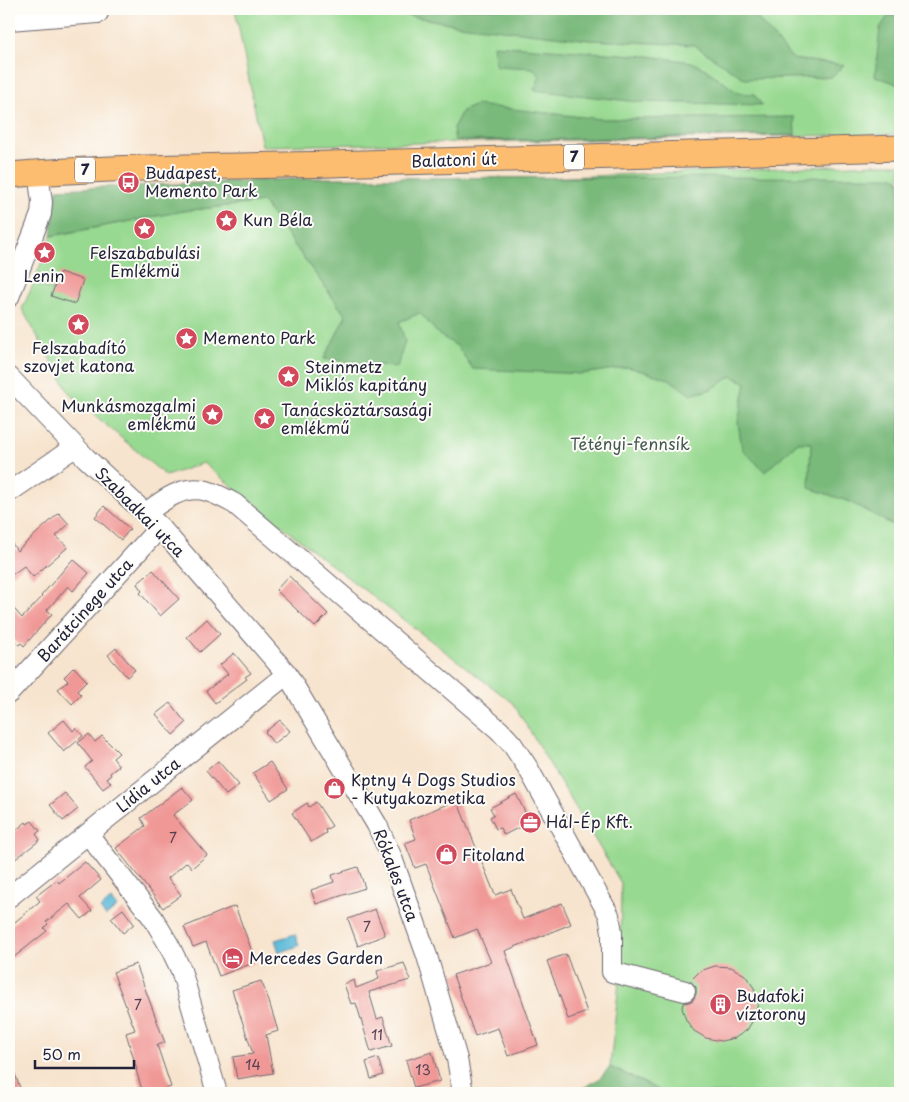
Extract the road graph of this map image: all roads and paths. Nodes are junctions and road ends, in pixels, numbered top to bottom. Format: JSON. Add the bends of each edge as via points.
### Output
{"nodes":[{"id":1,"x":97,"y":9,"type":"edge"},
{"id":2,"x":9,"y":20,"type":"edge"},
{"id":3,"x":900,"y":148,"type":"edge"},
{"id":4,"x":38,"y":172,"type":"junction"},
{"id":5,"x":9,"y":175,"type":"edge"},
{"id":6,"x":9,"y":297,"type":"edge"},
{"id":7,"x":9,"y":377,"type":"edge"},
{"id":8,"x":75,"y":447,"type":"junction"},
{"id":9,"x":9,"y":492,"type":"edge"},
{"id":10,"x":146,"y":513,"type":"junction"},
{"id":11,"x":160,"y":528,"type":"junction"},
{"id":12,"x":287,"y":674,"type":"junction"},
{"id":13,"x":9,"y":693,"type":"edge"},
{"id":14,"x":88,"y":834,"type":"junction"},
{"id":15,"x":9,"y":897,"type":"edge"},
{"id":16,"x":685,"y":991,"type":"dead end"},
{"id":17,"x":217,"y":1093,"type":"edge"},
{"id":18,"x":463,"y":1093,"type":"edge"}],
"edges":[{"from":1,"to":2,"type":"street","via":[[98,13]]},
{"from":3,"to":4,"type":"main road","name":"Balatoni út","number":"7"},
{"from":4,"to":5,"type":"main road","name":"Balatoni út","number":"7"},
{"from":4,"to":6,"type":"street","via":[[41,214]]},
{"from":7,"to":8,"type":"street","name":"Szabadkai utca"},
{"from":8,"to":9,"type":"street"},
{"from":8,"to":10,"type":"street","name":"Szabadkai utca"},
{"from":10,"to":11,"type":"street","name":"Szabadkai utca"},
{"from":10,"to":16,"type":"street","via":[[173,494],[189,490],[205,490],[235,504],[499,730],[528,768],[608,915],[612,932],[612,972]]},
{"from":11,"to":12,"type":"street","name":"Szabadkai utca"},
{"from":11,"to":13,"type":"street","name":"Barátcinege utca"},
{"from":12,"to":14,"type":"street","name":"Lídia utca"},
{"from":12,"to":18,"type":"street","name":"Rókales utca","via":[[378,825],[392,858],[427,956],[457,1059]]},
{"from":14,"to":15,"type":"street","name":"Lídia utca"},
{"from":14,"to":17,"type":"street","via":[[154,918],[173,953],[181,970]]}]}
